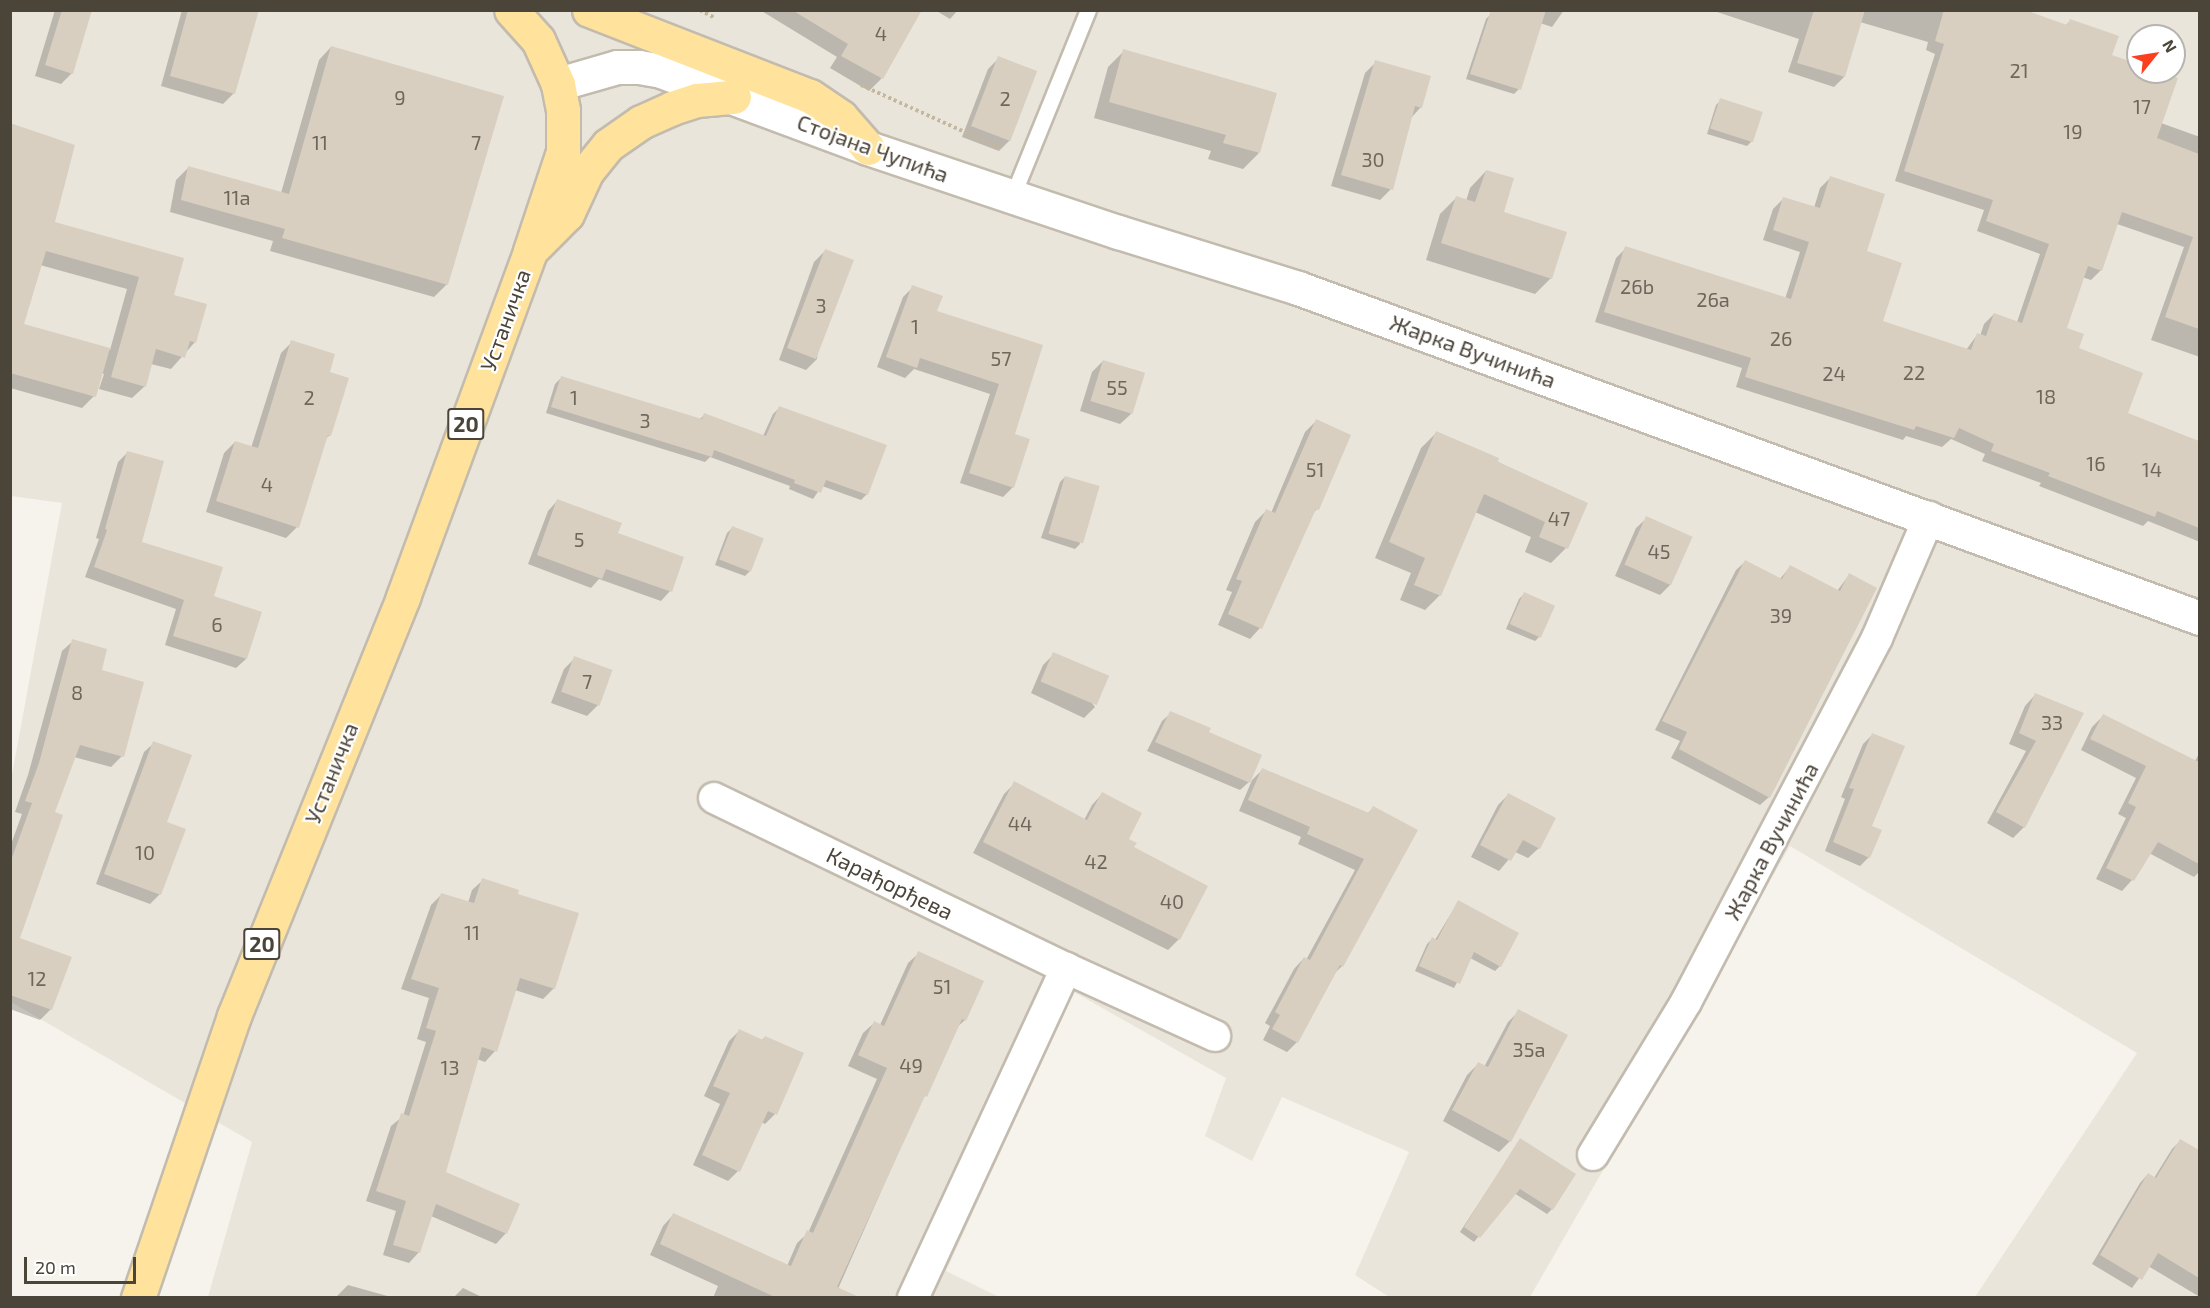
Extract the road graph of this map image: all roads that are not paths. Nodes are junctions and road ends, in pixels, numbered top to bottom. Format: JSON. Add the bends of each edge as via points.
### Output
{"nodes":[{"id":1,"x":511,"y":10,"type":"edge"},
{"id":2,"x":589,"y":10,"type":"edge"},
{"id":3,"x":1088,"y":10,"type":"edge"},
{"id":4,"x":558,"y":84,"type":"junction"},
{"id":5,"x":734,"y":97,"type":"junction"},
{"id":6,"x":868,"y":148,"type":"junction"},
{"id":7,"x":1012,"y":196,"type":"junction"},
{"id":8,"x":530,"y":251,"type":"junction"},
{"id":9,"x":1929,"y":517,"type":"junction"},
{"id":10,"x":2199,"y":618,"type":"edge"},
{"id":11,"x":714,"y":798,"type":"dead end"},
{"id":12,"x":1066,"y":968,"type":"junction"},
{"id":13,"x":1215,"y":1036,"type":"dead end"},
{"id":14,"x":1593,"y":1155,"type":"dead end"},
{"id":15,"x":138,"y":1298,"type":"edge"},
{"id":16,"x":913,"y":1298,"type":"edge"}],
"edges":[{"from":1,"to":4,"type":"main road","number":"20","via":[[538,40]]},
{"from":2,"to":6,"type":"main road","via":[[810,96],[841,117]]},
{"from":3,"to":7,"type":"lane"},
{"from":4,"to":5,"type":"street","name":"Стојана Чупића","via":[[594,72],[639,67]]},
{"from":4,"to":8,"type":"main road","number":"20","via":[[563,110],[563,152]]},
{"from":5,"to":6,"type":"street","name":"Стојана Чупића"},
{"from":5,"to":8,"type":"main road","via":[[697,100],[672,108],[641,122],[609,146],[587,171],[567,214]]},
{"from":6,"to":7,"type":"street","name":"Стојана Чупића"},
{"from":7,"to":9,"type":"street","name":"Жарка Вучинића","via":[[1298,288]]},
{"from":8,"to":15,"type":"main road","name":"Устаничка","number":"20","via":[[402,597],[234,1016]]},
{"from":9,"to":10,"type":"street","name":"Жарка Вучинића"},
{"from":9,"to":14,"type":"street","name":"Жарка Вучинића","via":[[1877,638],[1697,982]]},
{"from":11,"to":12,"type":"street","name":"Карађорђева"},
{"from":12,"to":13,"type":"street","name":"Карађорђева"},
{"from":12,"to":16,"type":"street"}]}
